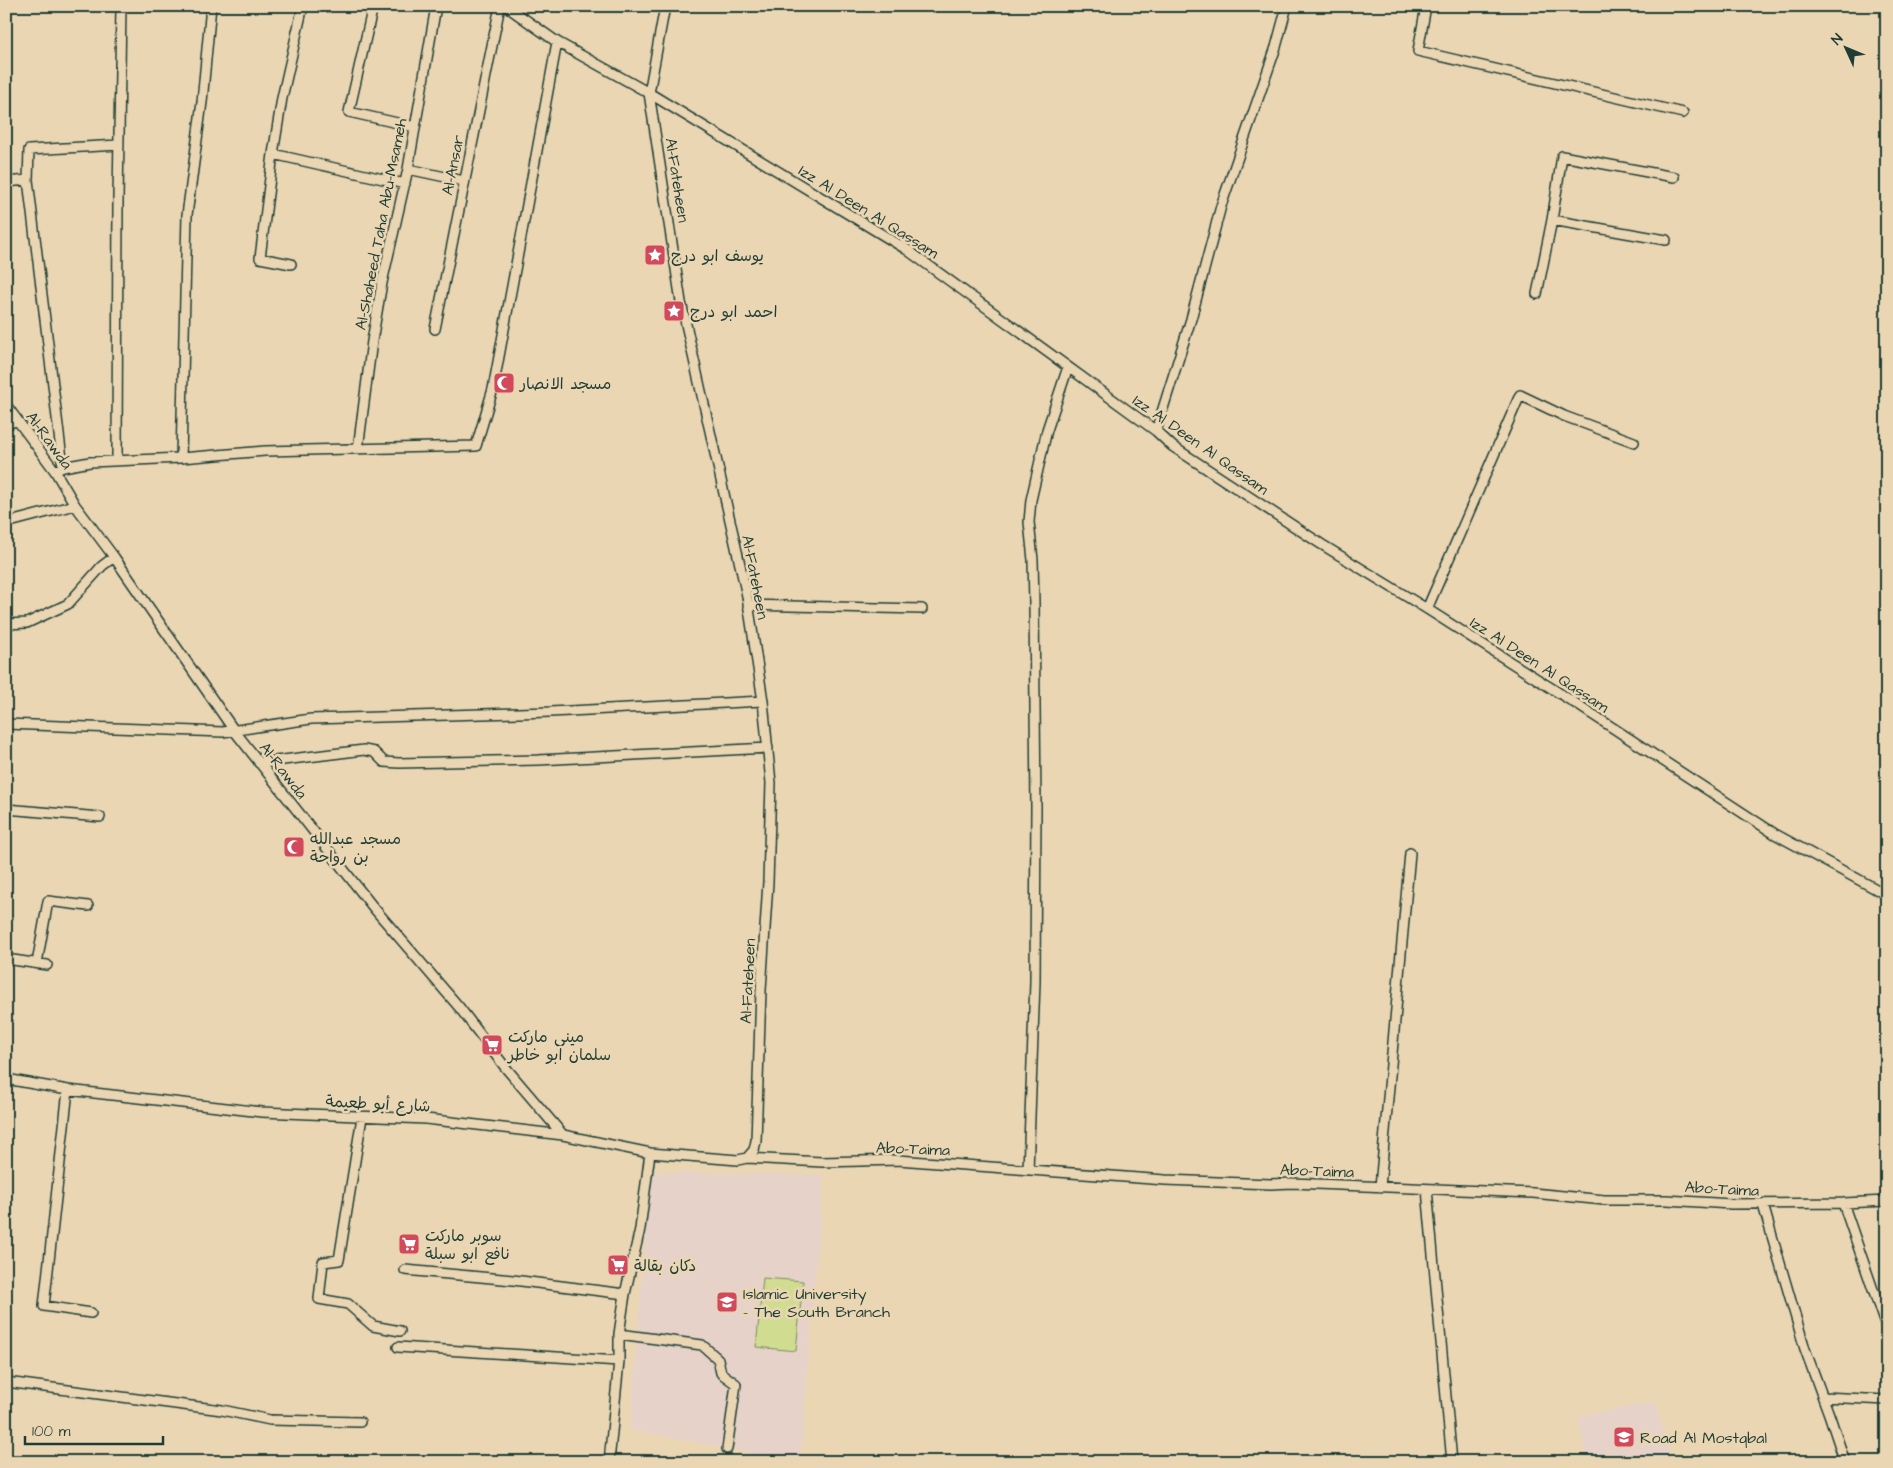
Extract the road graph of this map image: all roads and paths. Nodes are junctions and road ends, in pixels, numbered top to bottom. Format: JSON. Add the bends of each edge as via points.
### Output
{"nodes":[{"id":1,"x":121,"y":6,"type":"edge"},
{"id":2,"x":211,"y":6,"type":"edge"},
{"id":3,"x":303,"y":6,"type":"edge"},
{"id":4,"x":372,"y":6,"type":"edge"},
{"id":5,"x":436,"y":6,"type":"edge"},
{"id":6,"x":500,"y":6,"type":"edge"},
{"id":7,"x":506,"y":6,"type":"edge"},
{"id":8,"x":665,"y":6,"type":"edge"},
{"id":9,"x":1287,"y":6,"type":"edge"},
{"id":10,"x":1426,"y":6,"type":"edge"},
{"id":11,"x":557,"y":42,"type":"junction"},
{"id":12,"x":649,"y":93,"type":"junction"},
{"id":13,"x":1683,"y":112,"type":"dead end"},
{"id":14,"x":415,"y":127,"type":"junction"},
{"id":15,"x":118,"y":145,"type":"junction"},
{"id":16,"x":272,"y":154,"type":"junction"},
{"id":17,"x":408,"y":169,"type":"junction"},
{"id":18,"x":1674,"y":177,"type":"dead end"},
{"id":19,"x":28,"y":180,"type":"junction"},
{"id":20,"x":464,"y":181,"type":"junction"},
{"id":21,"x":6,"y":182,"type":"edge"},
{"id":22,"x":405,"y":184,"type":"junction"},
{"id":23,"x":1552,"y":220,"type":"junction"},
{"id":24,"x":1666,"y":240,"type":"dead end"},
{"id":25,"x":291,"y":264,"type":"dead end"},
{"id":26,"x":1537,"y":294,"type":"dead end"},
{"id":27,"x":435,"y":329,"type":"dead end"},
{"id":28,"x":1068,"y":367,"type":"junction"},
{"id":29,"x":6,"y":405,"type":"edge"},
{"id":30,"x":17,"y":420,"type":"junction"},
{"id":31,"x":6,"y":425,"type":"edge"},
{"id":32,"x":1156,"y":431,"type":"junction"},
{"id":33,"x":1634,"y":442,"type":"dead end"},
{"id":34,"x":358,"y":449,"type":"junction"},
{"id":35,"x":181,"y":458,"type":"junction"},
{"id":36,"x":117,"y":460,"type":"junction"},
{"id":37,"x":59,"y":469,"type":"junction"},
{"id":38,"x":76,"y":505,"type":"junction"},
{"id":39,"x":6,"y":523,"type":"edge"},
{"id":40,"x":114,"y":557,"type":"junction"},
{"id":41,"x":748,"y":605,"type":"junction"},
{"id":42,"x":922,"y":609,"type":"dead end"},
{"id":43,"x":1427,"y":609,"type":"junction"},
{"id":44,"x":6,"y":624,"type":"edge"},
{"id":45,"x":763,"y":701,"type":"junction"},
{"id":46,"x":6,"y":724,"type":"edge"},
{"id":47,"x":233,"y":729,"type":"junction"},
{"id":48,"x":768,"y":748,"type":"junction"},
{"id":49,"x":259,"y":763,"type":"junction"},
{"id":50,"x":6,"y":809,"type":"edge"},
{"id":51,"x":100,"y":817,"type":"dead end"},
{"id":52,"x":1410,"y":853,"type":"dead end"},
{"id":53,"x":1887,"y":895,"type":"edge"},
{"id":54,"x":88,"y":906,"type":"dead end"},
{"id":55,"x":6,"y":959,"type":"edge"},
{"id":56,"x":37,"y":963,"type":"junction"},
{"id":57,"x":47,"y":965,"type":"dead end"},
{"id":58,"x":6,"y":1079,"type":"edge"},
{"id":59,"x":68,"y":1090,"type":"junction"},
{"id":60,"x":362,"y":1117,"type":"junction"},
{"id":61,"x":563,"y":1135,"type":"junction"},
{"id":62,"x":650,"y":1153,"type":"junction"},
{"id":63,"x":747,"y":1158,"type":"junction"},
{"id":64,"x":1028,"y":1170,"type":"junction"},
{"id":65,"x":1380,"y":1188,"type":"junction"},
{"id":66,"x":1887,"y":1188,"type":"edge"},
{"id":67,"x":1427,"y":1189,"type":"junction"},
{"id":68,"x":1886,"y":1201,"type":"edge"},
{"id":69,"x":1843,"y":1204,"type":"junction"},
{"id":70,"x":1763,"y":1205,"type":"junction"},
{"id":71,"x":405,"y":1270,"type":"dead end"},
{"id":72,"x":625,"y":1294,"type":"junction"},
{"id":73,"x":91,"y":1313,"type":"dead end"},
{"id":74,"x":1887,"y":1330,"type":"edge"},
{"id":75,"x":400,"y":1331,"type":"dead end"},
{"id":76,"x":619,"y":1334,"type":"junction"},
{"id":77,"x":398,"y":1347,"type":"dead end"},
{"id":78,"x":619,"y":1361,"type":"junction"},
{"id":79,"x":6,"y":1382,"type":"edge"},
{"id":80,"x":1823,"y":1397,"type":"junction"},
{"id":81,"x":1887,"y":1400,"type":"edge"},
{"id":82,"x":360,"y":1422,"type":"dead end"},
{"id":83,"x":727,"y":1449,"type":"dead end"},
{"id":84,"x":609,"y":1462,"type":"edge"},
{"id":85,"x":1452,"y":1462,"type":"edge"},
{"id":86,"x":1845,"y":1462,"type":"edge"}],
"edges":[{"from":1,"to":15,"type":"street"},
{"from":2,"to":35,"type":"street","via":[[187,215]]},
{"from":3,"to":16,"type":"street"},
{"from":4,"to":14,"type":"street","via":[[349,112]]},
{"from":5,"to":14,"type":"street","name":"Al-Shaheed Taha Abu-Msameh"},
{"from":6,"to":20,"type":"street","name":"Al-Ansar"},
{"from":7,"to":11,"type":"street","name":"Izz Al Deen Al Qassam"},
{"from":8,"to":12,"type":"street","name":"Al-Fateheen"},
{"from":9,"to":32,"type":"street","via":[[1221,206],[1191,319]]},
{"from":10,"to":13,"type":"street","via":[[1418,51]]},
{"from":11,"to":12,"type":"street","name":"Izz Al Deen Al Qassam"},
{"from":11,"to":34,"type":"street","via":[[493,389],[476,446]]},
{"from":12,"to":28,"type":"street","name":"Izz Al Deen Al Qassam","via":[[906,249]]},
{"from":12,"to":41,"type":"street","name":"Al-Fateheen","via":[[681,302]]},
{"from":14,"to":17,"type":"street","name":"Al-Shaheed Taha Abu-Msameh"},
{"from":15,"to":19,"type":"street","via":[[29,150]]},
{"from":15,"to":36,"type":"street"},
{"from":16,"to":22,"type":"street"},
{"from":16,"to":25,"type":"street","via":[[260,258]]},
{"from":17,"to":20,"type":"street"},
{"from":17,"to":22,"type":"street","name":"Al-Shaheed Taha Abu-Msameh"},
{"from":18,"to":23,"type":"street","via":[[1562,156]]},
{"from":19,"to":21,"type":"street"},
{"from":19,"to":37,"type":"street"},
{"from":20,"to":27,"type":"street","name":"Al-Ansar"},
{"from":22,"to":34,"type":"street","name":"Al-Shaheed Taha Abu-Msameh","via":[[382,283]]},
{"from":23,"to":24,"type":"street"},
{"from":23,"to":26,"type":"street"},
{"from":28,"to":32,"type":"street","name":"Izz Al Deen Al Qassam"},
{"from":28,"to":64,"type":"street","via":[[1047,430],[1029,522],[1034,574],[1036,815],[1035,982]]},
{"from":29,"to":30,"type":"street","name":"Al-Rawda"},
{"from":30,"to":31,"type":"street"},
{"from":30,"to":37,"type":"street","name":"Al-Rawda"},
{"from":32,"to":43,"type":"street","name":"Izz Al Deen Al Qassam","via":[[1172,446],[1321,544]]},
{"from":33,"to":43,"type":"street","via":[[1564,416],[1520,395]]},
{"from":34,"to":35,"type":"street","via":[[265,451]]},
{"from":35,"to":36,"type":"street"},
{"from":36,"to":37,"type":"street"},
{"from":37,"to":38,"type":"street","name":"Al-Rawda"},
{"from":38,"to":39,"type":"street"},
{"from":38,"to":40,"type":"street","name":"Al-Rawda"},
{"from":40,"to":44,"type":"street","via":[[68,604],[27,623]]},
{"from":40,"to":47,"type":"street","name":"Al-Rawda"},
{"from":41,"to":42,"type":"street"},
{"from":41,"to":45,"type":"street","name":"Al-Fateheen"},
{"from":43,"to":53,"type":"street","name":"Izz Al Deen Al Qassam","via":[[1775,834]]},
{"from":45,"to":47,"type":"street","via":[[550,712],[311,719]]},
{"from":45,"to":48,"type":"street","name":"Al-Fateheen"},
{"from":46,"to":47,"type":"street","via":[[223,732]]},
{"from":47,"to":49,"type":"street","name":"Al-Rawda"},
{"from":48,"to":49,"type":"street","via":[[399,764],[384,762],[374,752],[364,750]]},
{"from":48,"to":63,"type":"street","name":"Al-Fateheen","via":[[771,783],[768,882],[756,1142]]},
{"from":49,"to":61,"type":"street","name":"Al-Rawda","via":[[373,907]]},
{"from":50,"to":51,"type":"street"},
{"from":52,"to":65,"type":"street"},
{"from":54,"to":56,"type":"street","via":[[48,901]]},
{"from":55,"to":56,"type":"street"},
{"from":56,"to":57,"type":"street"},
{"from":58,"to":59,"type":"street","name":"شارع أبو طعيمة"},
{"from":59,"to":60,"type":"street","name":"شارع أبو طعيمة","via":[[262,1112]]},
{"from":59,"to":73,"type":"street","via":[[44,1306]]},
{"from":60,"to":61,"type":"street","name":"شارع أبو طعيمة","via":[[426,1119]]},
{"from":60,"to":75,"type":"street","via":[[339,1260],[323,1262],[319,1299],[348,1304],[373,1326]]},
{"from":61,"to":62,"type":"street","name":"شارع أبو طعيمة"},
{"from":62,"to":63,"type":"street","name":"شارع أبو طعيمة"},
{"from":62,"to":72,"type":"street","via":[[640,1229]]},
{"from":63,"to":64,"type":"street","name":"Abo-Taima","via":[[822,1162],[898,1160]]},
{"from":64,"to":65,"type":"street","name":"Abo-Taima","via":[[1165,1180]]},
{"from":65,"to":67,"type":"street","name":"Abo-Taima"},
{"from":66,"to":68,"type":"street"},
{"from":67,"to":70,"type":"street","name":"Abo-Taima","via":[[1533,1193],[1604,1200]]},
{"from":67,"to":85,"type":"street"},
{"from":68,"to":69,"type":"street","name":"Abo-Taima"},
{"from":69,"to":70,"type":"street","name":"Abo-Taima"},
{"from":69,"to":74,"type":"street"},
{"from":70,"to":80,"type":"street","via":[[1805,1349]]},
{"from":71,"to":72,"type":"street"},
{"from":72,"to":76,"type":"street"},
{"from":76,"to":78,"type":"street"},
{"from":76,"to":83,"type":"street","via":[[702,1345],[718,1359],[721,1373],[736,1384]]},
{"from":77,"to":78,"type":"street"},
{"from":78,"to":84,"type":"street"},
{"from":79,"to":82,"type":"street","via":[[222,1410],[270,1420]]},
{"from":80,"to":81,"type":"street"},
{"from":80,"to":86,"type":"street"}]}
